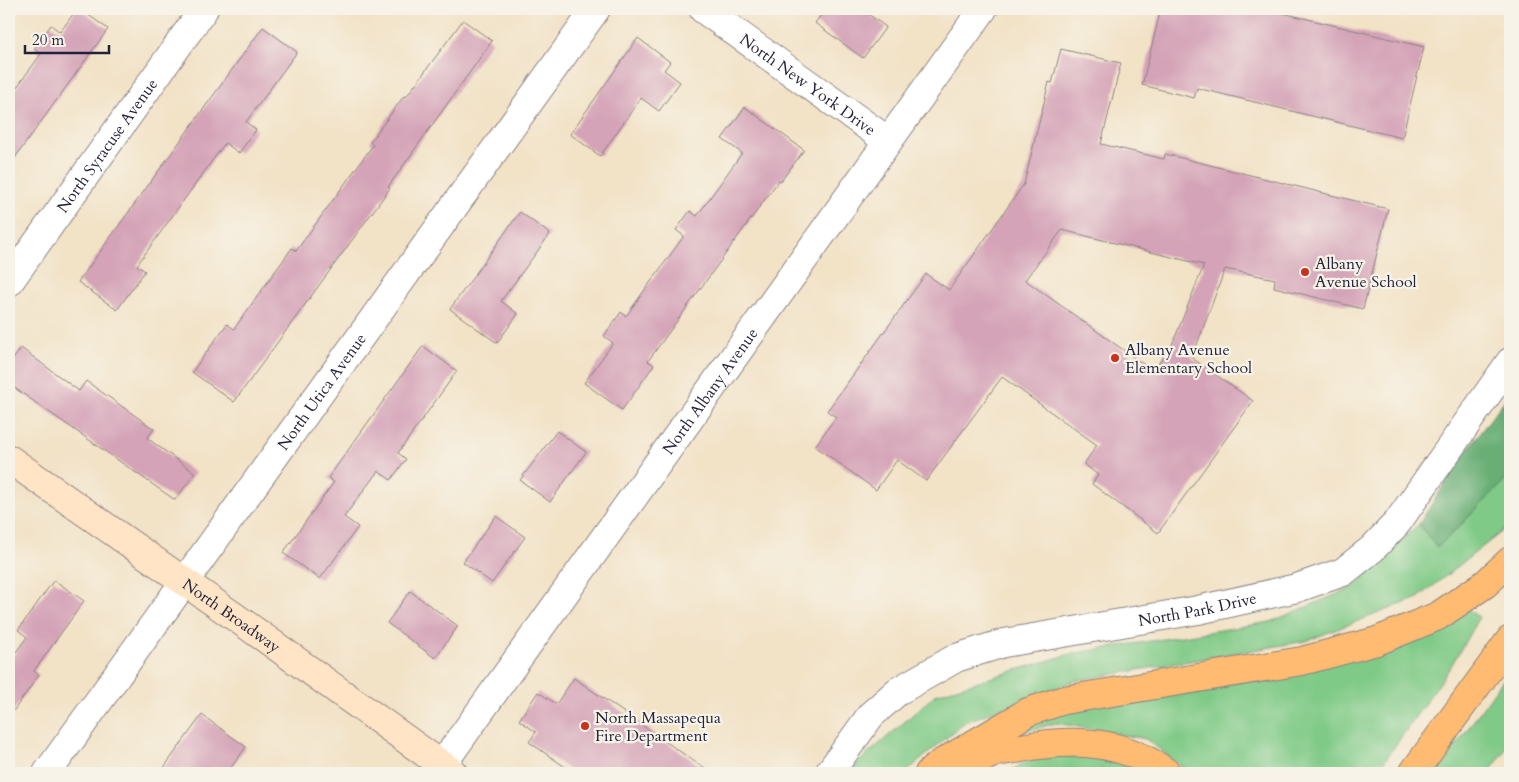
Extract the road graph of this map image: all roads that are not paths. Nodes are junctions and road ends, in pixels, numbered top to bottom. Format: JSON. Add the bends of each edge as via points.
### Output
{"nodes":[{"id":1,"x":204,"y":9,"type":"edge"},
{"id":2,"x":596,"y":9,"type":"edge"},
{"id":3,"x":703,"y":9,"type":"edge"},
{"id":4,"x":983,"y":9,"type":"edge"},
{"id":5,"x":888,"y":141,"type":"junction"},
{"id":6,"x":9,"y":282,"type":"edge"},
{"id":7,"x":1510,"y":362,"type":"edge"},
{"id":8,"x":9,"y":459,"type":"edge"},
{"id":9,"x":1510,"y":561,"type":"edge"},
{"id":10,"x":184,"y":582,"type":"junction"},
{"id":11,"x":1510,"y":640,"type":"edge"},
{"id":12,"x":444,"y":771,"type":"edge"},
{"id":13,"x":47,"y":773,"type":"edge"},
{"id":14,"x":829,"y":773,"type":"edge"},
{"id":15,"x":929,"y":773,"type":"edge"},
{"id":16,"x":963,"y":773,"type":"edge"},
{"id":17,"x":1168,"y":773,"type":"edge"},
{"id":18,"x":1413,"y":773,"type":"edge"}],
"edges":[{"from":1,"to":6,"type":"street","name":"North Syracuse Avenue"},
{"from":2,"to":10,"type":"street","name":"North Utica Avenue"},
{"from":3,"to":5,"type":"street","name":"North New York Drive"},
{"from":4,"to":5,"type":"street","name":"North Albany Avenue"},
{"from":5,"to":12,"type":"street","name":"North Albany Avenue"},
{"from":7,"to":14,"type":"street","name":"North Park Drive","via":[[1397,523],[1343,572],[1298,588],[1198,610],[1004,643],[956,658],[898,691],[871,715]]},
{"from":8,"to":10,"type":"main road","name":"North Broadway"},
{"from":9,"to":15,"type":"highway","via":[[1485,584],[1438,616],[1377,641],[1302,661],[1064,700],[1028,712]]},
{"from":10,"to":12,"type":"main road","name":"North Broadway"},
{"from":10,"to":13,"type":"street","name":"North Utica Avenue"},
{"from":11,"to":18,"type":"highway"},
{"from":16,"to":17,"type":"highway","via":[[991,754],[1050,742],[1097,744],[1129,751]]}]}
